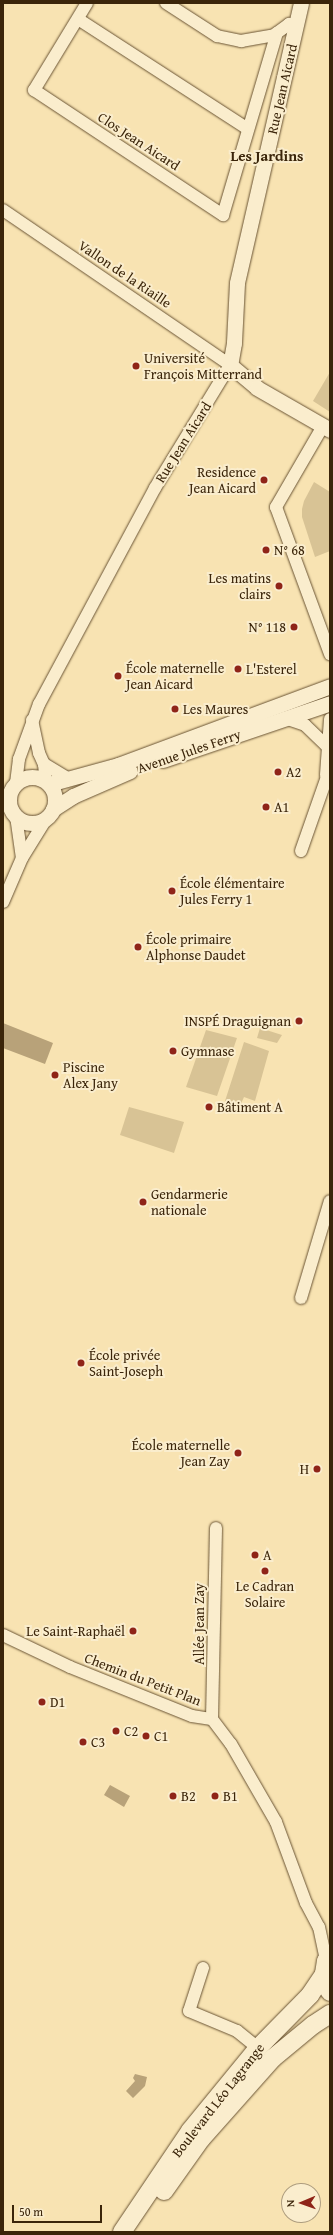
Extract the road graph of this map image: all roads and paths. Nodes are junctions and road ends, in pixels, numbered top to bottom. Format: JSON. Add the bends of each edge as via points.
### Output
{"nodes":[{"id":1,"x":87,"y":3,"type":"edge"},
{"id":2,"x":166,"y":3,"type":"edge"},
{"id":3,"x":301,"y":3,"type":"edge"},
{"id":4,"x":78,"y":19,"type":"junction"},
{"id":5,"x":296,"y":26,"type":"junction"},
{"id":6,"x":277,"y":33,"type":"junction"},
{"id":7,"x":248,"y":129,"type":"junction"},
{"id":8,"x":3,"y":210,"type":"edge"},
{"id":9,"x":230,"y":365,"type":"junction"},
{"id":10,"x":326,"y":428,"type":"edge"},
{"id":11,"x":330,"y":654,"type":"edge"},
{"id":12,"x":330,"y":686,"type":"edge"},
{"id":13,"x":330,"y":704,"type":"edge"},
{"id":14,"x":286,"y":718,"type":"junction"},
{"id":15,"x":32,"y":719,"type":"junction"},
{"id":16,"x":330,"y":719,"type":"edge"},
{"id":17,"x":328,"y":747,"type":"junction"},
{"id":18,"x":44,"y":764,"type":"junction"},
{"id":19,"x":328,"y":772,"type":"edge"},
{"id":20,"x":67,"y":778,"type":"junction"},
{"id":21,"x":10,"y":782,"type":"edge"},
{"id":22,"x":47,"y":783,"type":"junction"},
{"id":23,"x":10,"y":811,"type":"edge"},
{"id":24,"x":50,"y":813,"type":"junction"},
{"id":25,"x":301,"y":852,"type":"dead end"},
{"id":26,"x":22,"y":858,"type":"junction"},
{"id":27,"x":3,"y":902,"type":"edge"},
{"id":28,"x":330,"y":1201,"type":"edge"},
{"id":29,"x":301,"y":1298,"type":"dead end"},
{"id":30,"x":216,"y":1528,"type":"dead end"},
{"id":31,"x":3,"y":1635,"type":"edge"},
{"id":32,"x":212,"y":1719,"type":"junction"},
{"id":33,"x":319,"y":1927,"type":"junction"},
{"id":34,"x":330,"y":1936,"type":"edge"},
{"id":35,"x":327,"y":1964,"type":"edge"},
{"id":36,"x":203,"y":1968,"type":"dead end"},
{"id":37,"x":330,"y":1992,"type":"edge"},
{"id":38,"x":330,"y":2014,"type":"edge"},
{"id":39,"x":258,"y":2048,"type":"junction"},
{"id":40,"x":122,"y":2232,"type":"edge"},
{"id":41,"x":134,"y":2232,"type":"edge"}],
"edges":[{"from":1,"to":4,"type":"street","name":"Clos Jean Aicard"},
{"from":2,"to":6,"type":"street","via":[[217,36],[241,41]]},
{"from":3,"to":5,"type":"street","name":"Rue Jean Aicard"},
{"from":4,"to":7,"type":"street"},
{"from":4,"to":7,"type":"street","name":"Clos Jean Aicard","via":[[34,90],[223,215]]},
{"from":5,"to":6,"type":"street","via":[[289,24]]},
{"from":5,"to":9,"type":"street","name":"Rue Jean Aicard","via":[[237,283],[234,343]]},
{"from":6,"to":7,"type":"street","name":"Clos Jean Aicard"},
{"from":8,"to":9,"type":"street","name":"Vallon de la Riaille"},
{"from":9,"to":10,"type":"street","via":[[257,388]]},
{"from":9,"to":15,"type":"street","name":"Rue Jean Aicard","via":[[155,488]]},
{"from":10,"to":11,"type":"street","via":[[276,507]]},
{"from":12,"to":20,"type":"street","name":"Avenue Jules Ferry","via":[[118,765]]},
{"from":13,"to":14,"type":"street","name":"Avenue Jules Ferry"},
{"from":14,"to":17,"type":"street","via":[[305,725]]},
{"from":14,"to":24,"type":"street","name":"Avenue Jules Ferry","via":[[115,776],[73,796]]},
{"from":15,"to":18,"type":"street"},
{"from":15,"to":21,"type":"street","name":"Rue Jean Aicard"},
{"from":16,"to":17,"type":"street"},
{"from":17,"to":19,"type":"street"},
{"from":18,"to":20,"type":"street"},
{"from":18,"to":22,"type":"street"},
{"from":19,"to":25,"type":"street"},
{"from":20,"to":22,"type":"street","name":"Avenue Jules Ferry"},
{"from":21,"to":22,"type":"street","via":[[31,777]]},
{"from":21,"to":23,"type":"street"},
{"from":22,"to":24,"type":"street","via":[[54,792]]},
{"from":23,"to":24,"type":"street","via":[[24,821],[32,823],[41,821]]},
{"from":23,"to":26,"type":"street"},
{"from":24,"to":26,"type":"street"},
{"from":26,"to":27,"type":"street"},
{"from":28,"to":29,"type":"street"},
{"from":30,"to":32,"type":"street","name":"Allée Jean Zay"},
{"from":31,"to":32,"type":"street","name":"Chemin du Petit Plan","via":[[70,1667],[192,1716]]},
{"from":32,"to":33,"type":"street","name":"Chemin du Petit Plan","via":[[232,1744],[276,1822],[306,1903]]},
{"from":33,"to":34,"type":"street","name":"Chemin du Petit Plan"},
{"from":33,"to":35,"type":"street","name":"Chemin du Petit Plan"},
{"from":35,"to":37,"type":"main road","via":[[325,1983]]},
{"from":35,"to":39,"type":"main road","name":"Boulevard Léo Lagrange","via":[[310,1995]]},
{"from":36,"to":39,"type":"street","via":[[189,2011],[237,2031]]},
{"from":38,"to":41,"type":"main road","name":"Boulevard Léo Lagrange","via":[[313,2024],[273,2058],[201,2139]]},
{"from":39,"to":40,"type":"main road","name":"Boulevard Léo Lagrange","via":[[190,2131]]}]}
